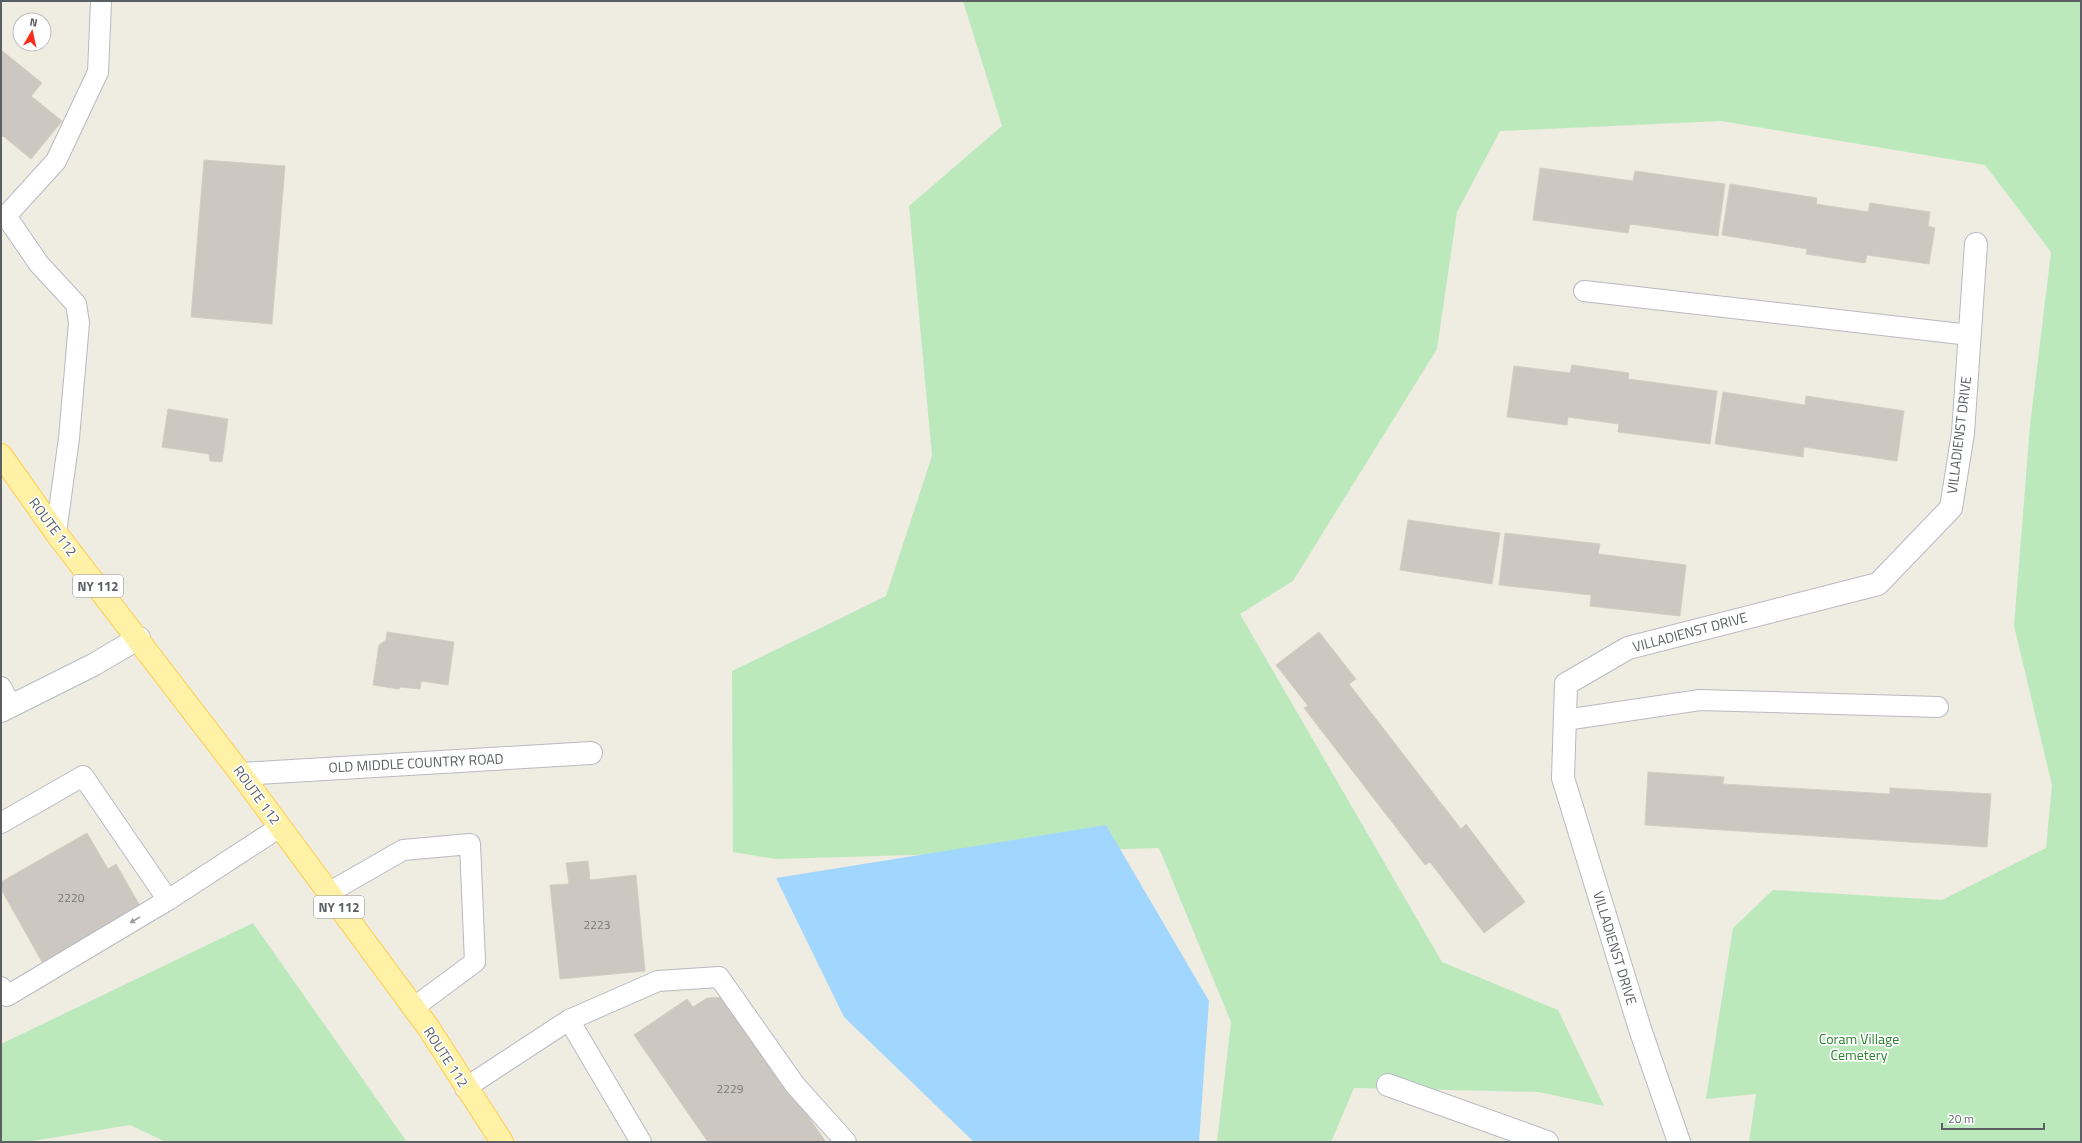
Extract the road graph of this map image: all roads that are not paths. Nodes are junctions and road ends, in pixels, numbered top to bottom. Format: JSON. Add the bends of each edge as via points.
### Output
{"nodes":[{"id":1,"x":101,"y":1,"type":"edge"},
{"id":2,"x":3,"y":214,"type":"edge"},
{"id":3,"x":1976,"y":244,"type":"dead end"},
{"id":4,"x":1584,"y":291,"type":"dead end"},
{"id":5,"x":1970,"y":335,"type":"junction"},
{"id":6,"x":1,"y":455,"type":"edge"},
{"id":7,"x":56,"y":533,"type":"junction"},
{"id":8,"x":139,"y":638,"type":"junction"},
{"id":9,"x":4,"y":701,"type":"edge"},
{"id":10,"x":1938,"y":707,"type":"dead end"},
{"id":11,"x":1565,"y":720,"type":"junction"},
{"id":12,"x":591,"y":753,"type":"dead end"},
{"id":13,"x":241,"y":774,"type":"junction"},
{"id":14,"x":1,"y":823,"type":"edge"},
{"id":15,"x":280,"y":827,"type":"junction"},
{"id":16,"x":328,"y":893,"type":"junction"},
{"id":17,"x":168,"y":900,"type":"junction"},
{"id":18,"x":4,"y":992,"type":"edge"},
{"id":19,"x":413,"y":1008,"type":"junction"},
{"id":20,"x":569,"y":1020,"type":"junction"},
{"id":21,"x":1388,"y":1085,"type":"dead end"},
{"id":22,"x":465,"y":1088,"type":"junction"},
{"id":23,"x":502,"y":1142,"type":"edge"},
{"id":24,"x":642,"y":1142,"type":"edge"},
{"id":25,"x":846,"y":1142,"type":"edge"},
{"id":26,"x":1547,"y":1142,"type":"edge"},
{"id":27,"x":1679,"y":1142,"type":"edge"}],
"edges":[{"from":1,"to":2,"type":"lane","via":[[98,72],[56,161]]},
{"from":2,"to":7,"type":"lane","via":[[39,264],[76,304],[79,323],[69,438]]},
{"from":3,"to":5,"type":"street","name":"VILLADIENST DRIVE"},
{"from":4,"to":5,"type":"lane"},
{"from":5,"to":11,"type":"street","name":"VILLADIENST DRIVE","via":[[1962,433],[1950,508],[1878,584],[1628,648],[1566,684]]},
{"from":6,"to":7,"type":"main road","name":"ROUTE 112","number":"NY 112"},
{"from":7,"to":8,"type":"main road","name":"ROUTE 112","number":"NY 112"},
{"from":8,"to":9,"type":"street","via":[[92,665]]},
{"from":8,"to":13,"type":"main road","name":"ROUTE 112","number":"NY 112"},
{"from":10,"to":11,"type":"lane","via":[[1700,700]]},
{"from":11,"to":27,"type":"street","name":"VILLADIENST DRIVE","via":[[1563,778],[1640,1029]]},
{"from":12,"to":13,"type":"street","name":"OLD MIDDLE COUNTRY ROAD"},
{"from":13,"to":15,"type":"main road","name":"ROUTE 112","number":"NY 112"},
{"from":14,"to":17,"type":"lane","via":[[83,776]]},
{"from":15,"to":16,"type":"main road","name":"ROUTE 112","number":"NY 112"},
{"from":15,"to":17,"type":"lane"},
{"from":16,"to":19,"type":"main road","name":"ROUTE 112","number":"NY 112"},
{"from":16,"to":19,"type":"lane","via":[[403,850],[470,844],[475,962]]},
{"from":17,"to":18,"type":"lane","one_way":true},
{"from":19,"to":22,"type":"main road","name":"ROUTE 112","number":"NY 112"},
{"from":20,"to":22,"type":"lane"},
{"from":20,"to":24,"type":"lane"},
{"from":20,"to":25,"type":"lane","via":[[658,980],[720,976],[795,1085]]},
{"from":21,"to":26,"type":"street"},
{"from":22,"to":23,"type":"main road","name":"ROUTE 112","number":"NY 112"}]}
